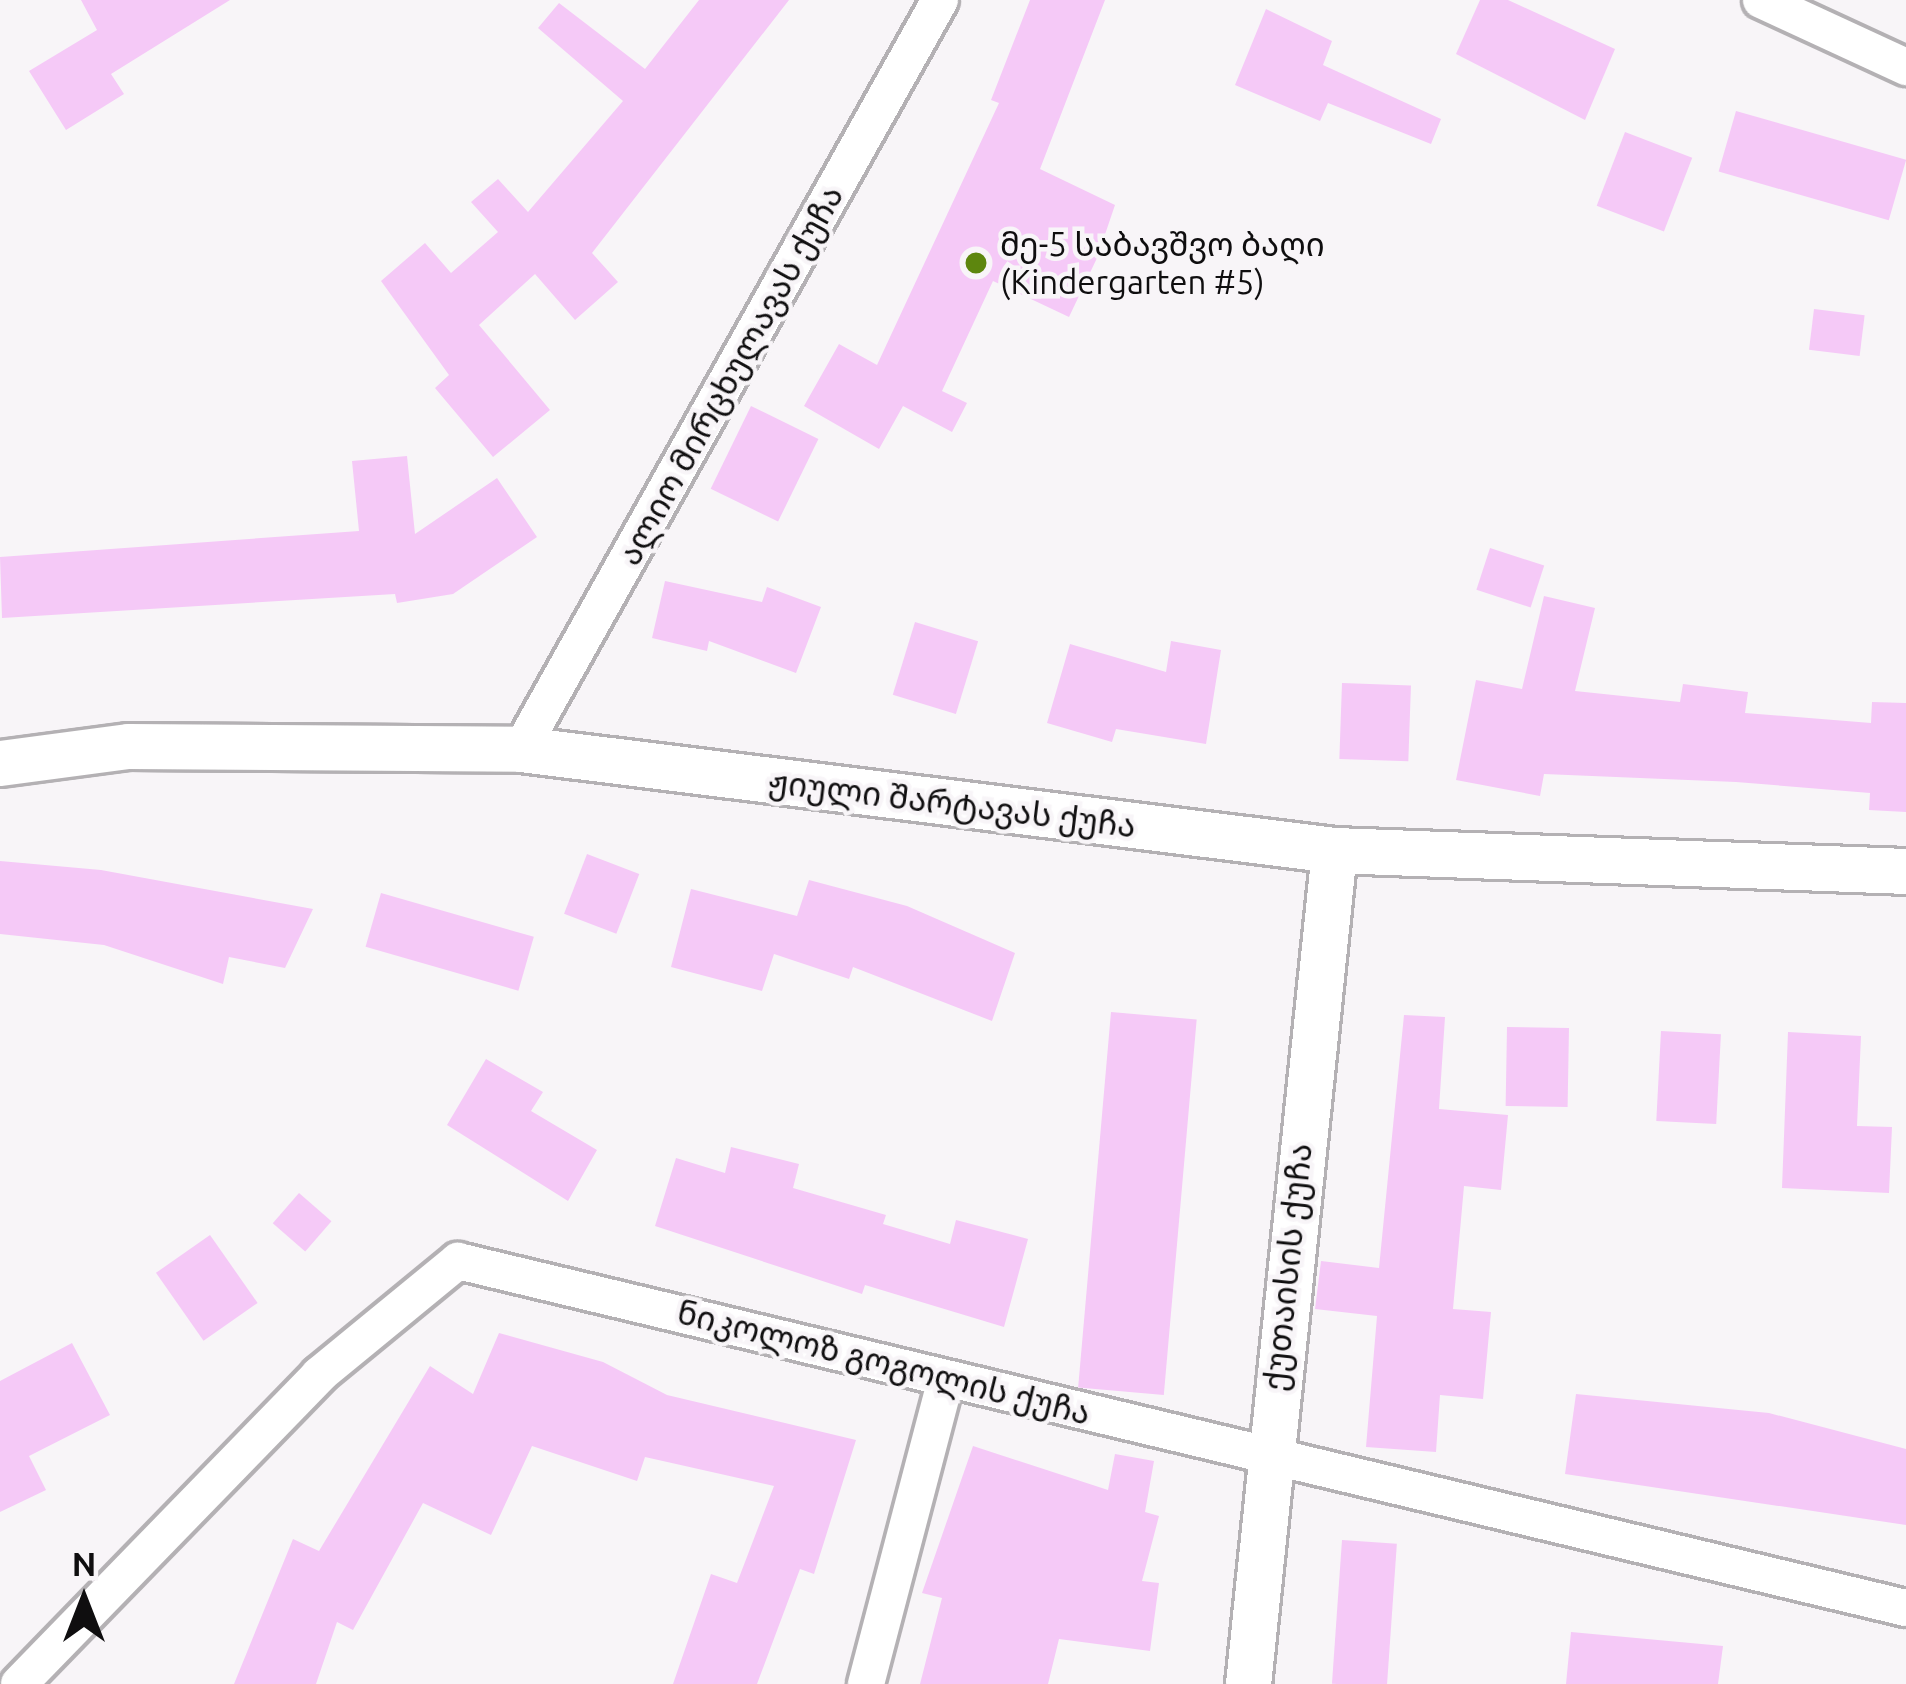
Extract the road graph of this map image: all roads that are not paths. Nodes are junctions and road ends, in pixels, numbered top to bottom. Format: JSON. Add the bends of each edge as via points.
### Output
{"nodes":[{"id":1,"x":940,"y":0,"type":"edge"},
{"id":2,"x":1761,"y":0,"type":"edge"},
{"id":3,"x":1906,"y":67,"type":"edge"},
{"id":4,"x":521,"y":749,"type":"junction"},
{"id":5,"x":0,"y":763,"type":"edge"},
{"id":6,"x":1334,"y":850,"type":"junction"},
{"id":7,"x":1906,"y":872,"type":"edge"},
{"id":8,"x":946,"y":1379,"type":"junction"},
{"id":9,"x":1266,"y":1457,"type":"junction"},
{"id":10,"x":1906,"y":1608,"type":"edge"},
{"id":11,"x":19,"y":1684,"type":"edge"},
{"id":12,"x":866,"y":1684,"type":"edge"},
{"id":13,"x":1248,"y":1684,"type":"edge"}],
"edges":[{"from":1,"to":4,"type":"street","name":"ალიო მირცხულავას ქუჩა"},
{"from":2,"to":3,"type":"street"},
{"from":4,"to":5,"type":"street","name":"ჟიული შარტავას ქუჩა","via":[[128,746]]},
{"from":4,"to":6,"type":"street","name":"ჟიული შარტავას ქუჩა"},
{"from":6,"to":7,"type":"street","name":"ჟიული შარტავას ქუჩა"},
{"from":6,"to":9,"type":"street","name":"ქუთაისის ქუჩა"},
{"from":8,"to":9,"type":"street","name":"ნიკოლოზ გოგოლის ქუჩა"},
{"from":8,"to":11,"type":"street","name":"ნიკოლოზ გოგოლის ქუჩა","via":[[458,1261],[319,1375]]},
{"from":8,"to":12,"type":"street"},
{"from":9,"to":10,"type":"street","name":"ნიკოლოზ გოგოლის ქუჩა"},
{"from":9,"to":13,"type":"street","name":"ქუთაისის ქუჩა"}]}
